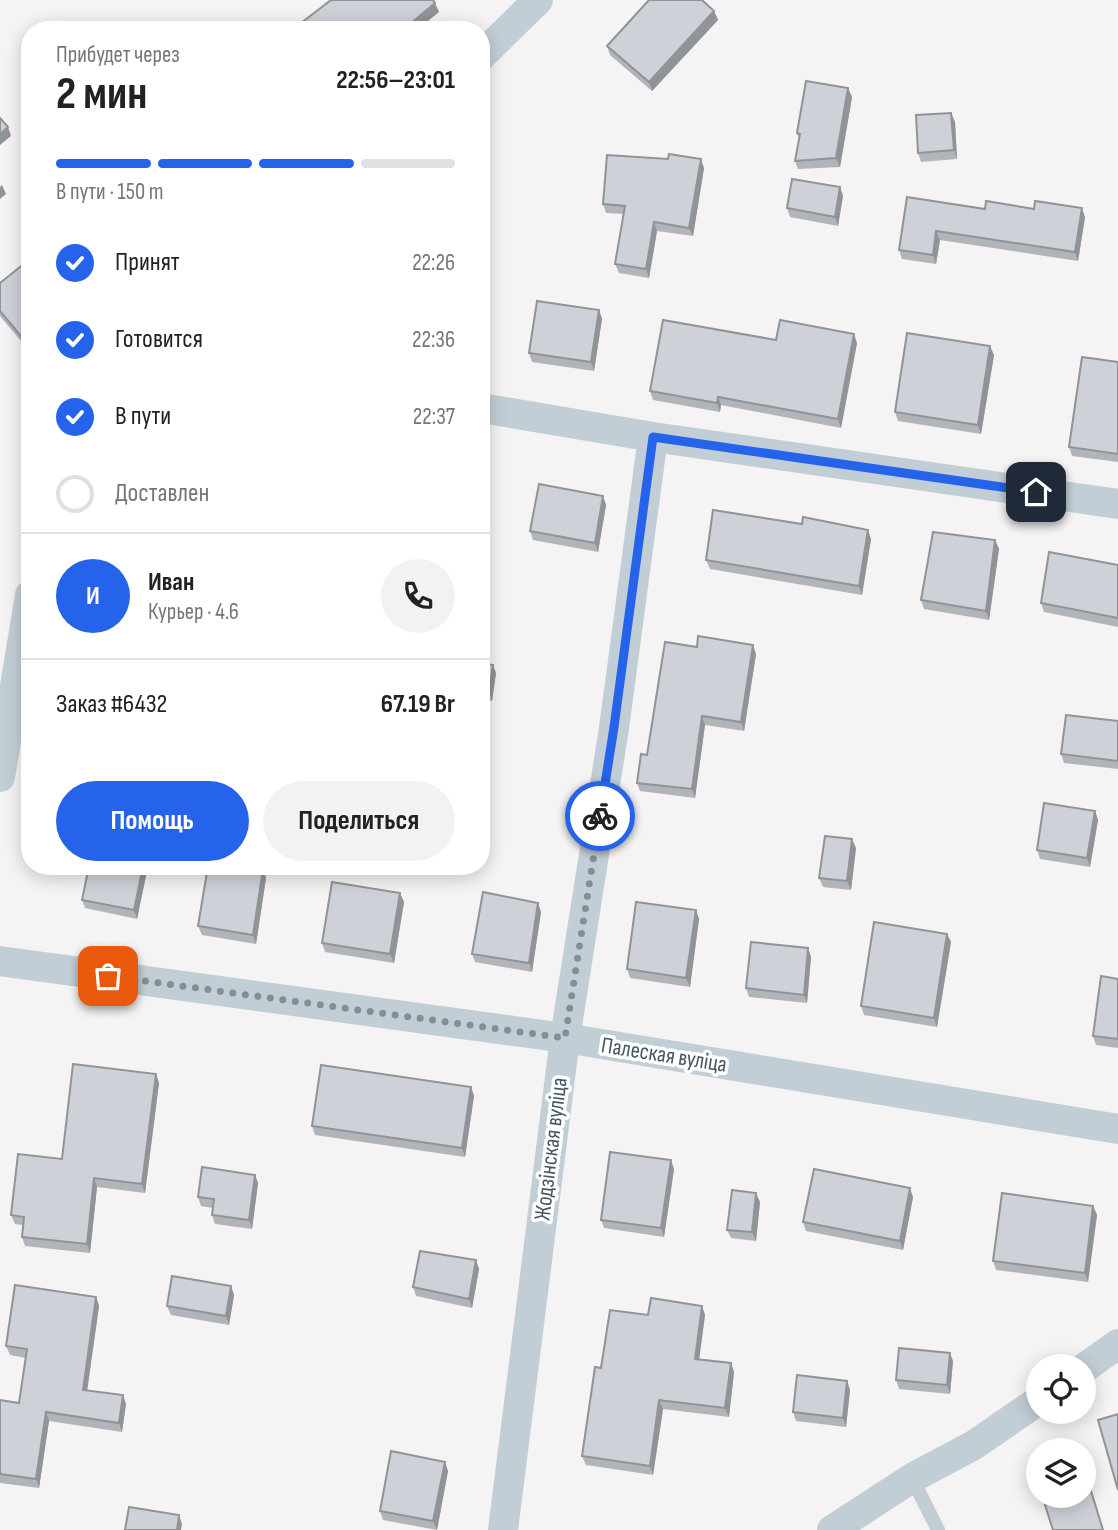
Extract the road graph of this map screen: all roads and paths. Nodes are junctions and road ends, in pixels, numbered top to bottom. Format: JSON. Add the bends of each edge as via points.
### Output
{"nodes":[{"id":1,"x":538,"y":0,"type":"edge"},
{"id":2,"x":490,"y":47,"type":"edge"},
{"id":3,"x":490,"y":410,"type":"edge"},
{"id":4,"x":653,"y":437,"type":"junction"},
{"id":5,"x":1118,"y":504,"type":"edge"},
{"id":6,"x":21,"y":650,"type":"edge"},
{"id":7,"x":0,"y":777,"type":"edge"},
{"id":8,"x":0,"y":961,"type":"edge"},
{"id":9,"x":565,"y":1038,"type":"junction"},
{"id":10,"x":1118,"y":1129,"type":"edge"},
{"id":11,"x":1118,"y":1344,"type":"edge"},
{"id":12,"x":1096,"y":1359,"type":"edge"},
{"id":13,"x":1026,"y":1409,"type":"edge"},
{"id":14,"x":912,"y":1478,"type":"junction"},
{"id":15,"x":503,"y":1530,"type":"edge"},
{"id":16,"x":832,"y":1530,"type":"edge"},
{"id":17,"x":938,"y":1530,"type":"edge"}],
"edges":[{"from":1,"to":2,"type":"street"},
{"from":3,"to":4,"type":"street"},
{"from":4,"to":5,"type":"street"},
{"from":4,"to":9,"type":"street","name":"Жодзінская вуліца"},
{"from":6,"to":7,"type":"street"},
{"from":8,"to":9,"type":"street","name":"Палеская вуліца"},
{"from":9,"to":10,"type":"street","name":"Палеская вуліца"},
{"from":9,"to":15,"type":"street","name":"Жодзінская вуліца"},
{"from":11,"to":12,"type":"street"},
{"from":13,"to":14,"type":"street","via":[[974,1445]]},
{"from":14,"to":16,"type":"street"},
{"from":14,"to":17,"type":"lane"}]}
